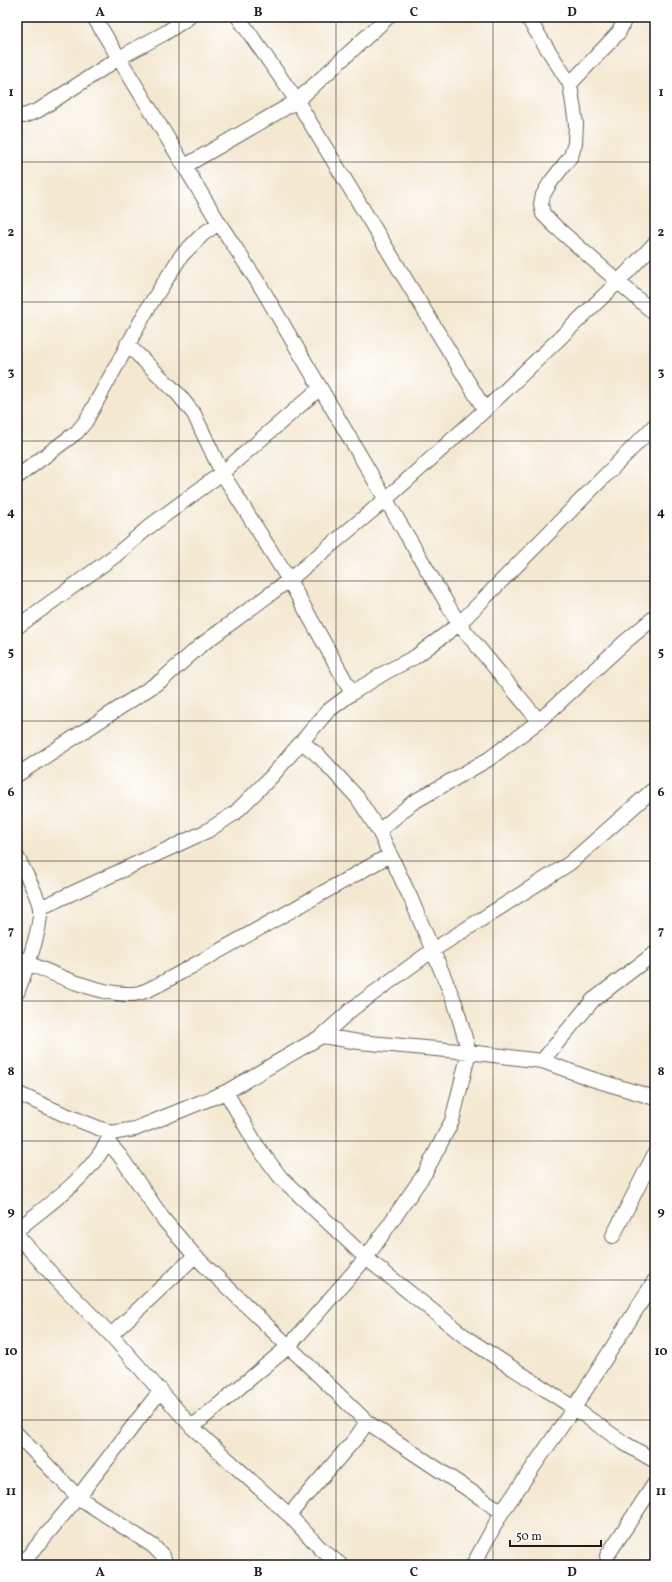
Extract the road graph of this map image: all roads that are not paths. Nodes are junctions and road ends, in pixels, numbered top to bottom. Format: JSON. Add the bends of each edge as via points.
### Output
{"nodes":[{"id":1,"x":94,"y":17,"type":"edge"},
{"id":2,"x":189,"y":17,"type":"edge"},
{"id":3,"x":238,"y":17,"type":"edge"},
{"id":4,"x":388,"y":17,"type":"edge"},
{"id":5,"x":527,"y":17,"type":"edge"},
{"id":6,"x":623,"y":17,"type":"edge"},
{"id":7,"x":119,"y":58,"type":"junction"},
{"id":8,"x":570,"y":84,"type":"junction"},
{"id":9,"x":297,"y":101,"type":"junction"},
{"id":10,"x":17,"y":115,"type":"edge"},
{"id":11,"x":185,"y":166,"type":"junction"},
{"id":12,"x":219,"y":223,"type":"junction"},
{"id":13,"x":655,"y":243,"type":"edge"},
{"id":14,"x":618,"y":282,"type":"junction"},
{"id":15,"x":655,"y":314,"type":"edge"},
{"id":16,"x":128,"y":344,"type":"junction"},
{"id":17,"x":319,"y":389,"type":"junction"},
{"id":18,"x":485,"y":410,"type":"junction"},
{"id":19,"x":655,"y":425,"type":"edge"},
{"id":20,"x":222,"y":473,"type":"junction"},
{"id":21,"x":17,"y":477,"type":"edge"},
{"id":22,"x":385,"y":500,"type":"junction"},
{"id":23,"x":289,"y":580,"type":"junction"},
{"id":24,"x":655,"y":617,"type":"edge"},
{"id":25,"x":459,"y":624,"type":"junction"},
{"id":26,"x":17,"y":627,"type":"edge"},
{"id":27,"x":352,"y":693,"type":"junction"},
{"id":28,"x":539,"y":721,"type":"junction"},
{"id":29,"x":302,"y":742,"type":"junction"},
{"id":30,"x":17,"y":775,"type":"edge"},
{"id":31,"x":655,"y":788,"type":"edge"},
{"id":32,"x":379,"y":832,"type":"junction"},
{"id":33,"x":390,"y":855,"type":"junction"},
{"id":34,"x":17,"y":857,"type":"edge"},
{"id":35,"x":40,"y":908,"type":"junction"},
{"id":36,"x":433,"y":950,"type":"junction"},
{"id":37,"x":655,"y":953,"type":"edge"},
{"id":38,"x":23,"y":961,"type":"edge"},
{"id":39,"x":17,"y":992,"type":"edge"},
{"id":40,"x":322,"y":1036,"type":"junction"},
{"id":41,"x":469,"y":1052,"type":"junction"},
{"id":42,"x":542,"y":1061,"type":"junction"},
{"id":43,"x":226,"y":1092,"type":"junction"},
{"id":44,"x":17,"y":1093,"type":"edge"},
{"id":45,"x":655,"y":1098,"type":"edge"},
{"id":46,"x":110,"y":1138,"type":"junction"},
{"id":47,"x":655,"y":1154,"type":"edge"},
{"id":48,"x":17,"y":1230,"type":"edge"},
{"id":49,"x":17,"y":1235,"type":"edge"},
{"id":50,"x":613,"y":1236,"type":"dead end"},
{"id":51,"x":195,"y":1256,"type":"junction"},
{"id":52,"x":366,"y":1258,"type":"junction"},
{"id":53,"x":655,"y":1280,"type":"edge"},
{"id":54,"x":111,"y":1335,"type":"junction"},
{"id":55,"x":288,"y":1347,"type":"junction"},
{"id":56,"x":161,"y":1390,"type":"junction"},
{"id":57,"x":574,"y":1408,"type":"junction"},
{"id":58,"x":367,"y":1422,"type":"junction"},
{"id":59,"x":192,"y":1427,"type":"junction"},
{"id":60,"x":17,"y":1434,"type":"edge"},
{"id":61,"x":655,"y":1461,"type":"edge"},
{"id":62,"x":655,"y":1483,"type":"edge"},
{"id":63,"x":78,"y":1497,"type":"junction"},
{"id":64,"x":502,"y":1512,"type":"junction"},
{"id":65,"x":289,"y":1515,"type":"junction"},
{"id":66,"x":607,"y":1556,"type":"dead end"},
{"id":67,"x":338,"y":1564,"type":"edge"},
{"id":68,"x":20,"y":1565,"type":"edge"},
{"id":69,"x":166,"y":1565,"type":"edge"},
{"id":70,"x":473,"y":1565,"type":"edge"}],
"edges":[{"from":1,"to":7,"type":"street"},
{"from":2,"to":7,"type":"street"},
{"from":3,"to":9,"type":"street"},
{"from":4,"to":9,"type":"street"},
{"from":5,"to":8,"type":"street"},
{"from":6,"to":8,"type":"street","via":[[619,32]]},
{"from":7,"to":10,"type":"street","via":[[39,110],[24,116]]},
{"from":7,"to":11,"type":"street"},
{"from":8,"to":14,"type":"street","via":[[576,124],[575,143],[571,156],[543,195],[543,214]]},
{"from":9,"to":11,"type":"street"},
{"from":9,"to":18,"type":"street"},
{"from":11,"to":12,"type":"street"},
{"from":12,"to":16,"type":"street","via":[[203,234],[181,256]]},
{"from":12,"to":17,"type":"street","via":[[260,287]]},
{"from":13,"to":14,"type":"street"},
{"from":14,"to":15,"type":"street"},
{"from":14,"to":18,"type":"street"},
{"from":16,"to":20,"type":"street","via":[[178,394],[194,414]]},
{"from":16,"to":21,"type":"street","via":[[86,421],[77,432]]},
{"from":17,"to":20,"type":"street"},
{"from":17,"to":22,"type":"street"},
{"from":18,"to":22,"type":"street"},
{"from":19,"to":25,"type":"street"},
{"from":20,"to":23,"type":"street"},
{"from":20,"to":26,"type":"street"},
{"from":22,"to":23,"type":"street"},
{"from":22,"to":25,"type":"street"},
{"from":23,"to":27,"type":"street"},
{"from":23,"to":30,"type":"street","via":[[200,646],[162,680]]},
{"from":24,"to":28,"type":"street"},
{"from":25,"to":27,"type":"street","via":[[415,657]]},
{"from":25,"to":28,"type":"street"},
{"from":27,"to":29,"type":"street","via":[[328,711]]},
{"from":28,"to":32,"type":"street","via":[[490,759],[412,803]]},
{"from":29,"to":32,"type":"street","via":[[320,757],[357,798]]},
{"from":29,"to":35,"type":"street","via":[[235,813],[207,831]]},
{"from":31,"to":36,"type":"street","via":[[570,863]]},
{"from":32,"to":33,"type":"street"},
{"from":33,"to":36,"type":"street"},
{"from":33,"to":38,"type":"street","via":[[140,993],[118,994],[76,983]]},
{"from":34,"to":35,"type":"street"},
{"from":35,"to":38,"type":"street","via":[[39,922]]},
{"from":36,"to":40,"type":"street","via":[[352,1009]]},
{"from":36,"to":41,"type":"street","via":[[455,1003]]},
{"from":37,"to":42,"type":"street","via":[[593,1000]]},
{"from":38,"to":39,"type":"street"},
{"from":40,"to":41,"type":"street"},
{"from":40,"to":43,"type":"street"},
{"from":41,"to":42,"type":"street"},
{"from":41,"to":52,"type":"street","via":[[452,1120],[425,1173]]},
{"from":42,"to":45,"type":"street"},
{"from":43,"to":46,"type":"street"},
{"from":43,"to":52,"type":"street","via":[[257,1146],[281,1178]]},
{"from":44,"to":46,"type":"street"},
{"from":46,"to":48,"type":"street","via":[[85,1172]]},
{"from":46,"to":51,"type":"street","via":[[164,1220]]},
{"from":47,"to":50,"type":"street"},
{"from":49,"to":54,"type":"street"},
{"from":51,"to":54,"type":"street"},
{"from":51,"to":55,"type":"street"},
{"from":52,"to":55,"type":"street"},
{"from":52,"to":57,"type":"street","via":[[468,1339]]},
{"from":53,"to":57,"type":"street"},
{"from":54,"to":56,"type":"street"},
{"from":55,"to":58,"type":"street"},
{"from":55,"to":59,"type":"street"},
{"from":56,"to":59,"type":"street"},
{"from":56,"to":63,"type":"street"},
{"from":57,"to":61,"type":"street"},
{"from":57,"to":64,"type":"street"},
{"from":58,"to":64,"type":"street"},
{"from":58,"to":65,"type":"street"},
{"from":59,"to":65,"type":"street"},
{"from":60,"to":63,"type":"street"},
{"from":62,"to":66,"type":"street"},
{"from":63,"to":68,"type":"street"},
{"from":63,"to":69,"type":"street","via":[[153,1546],[163,1556]]},
{"from":64,"to":70,"type":"street"},
{"from":65,"to":67,"type":"street"}]}
